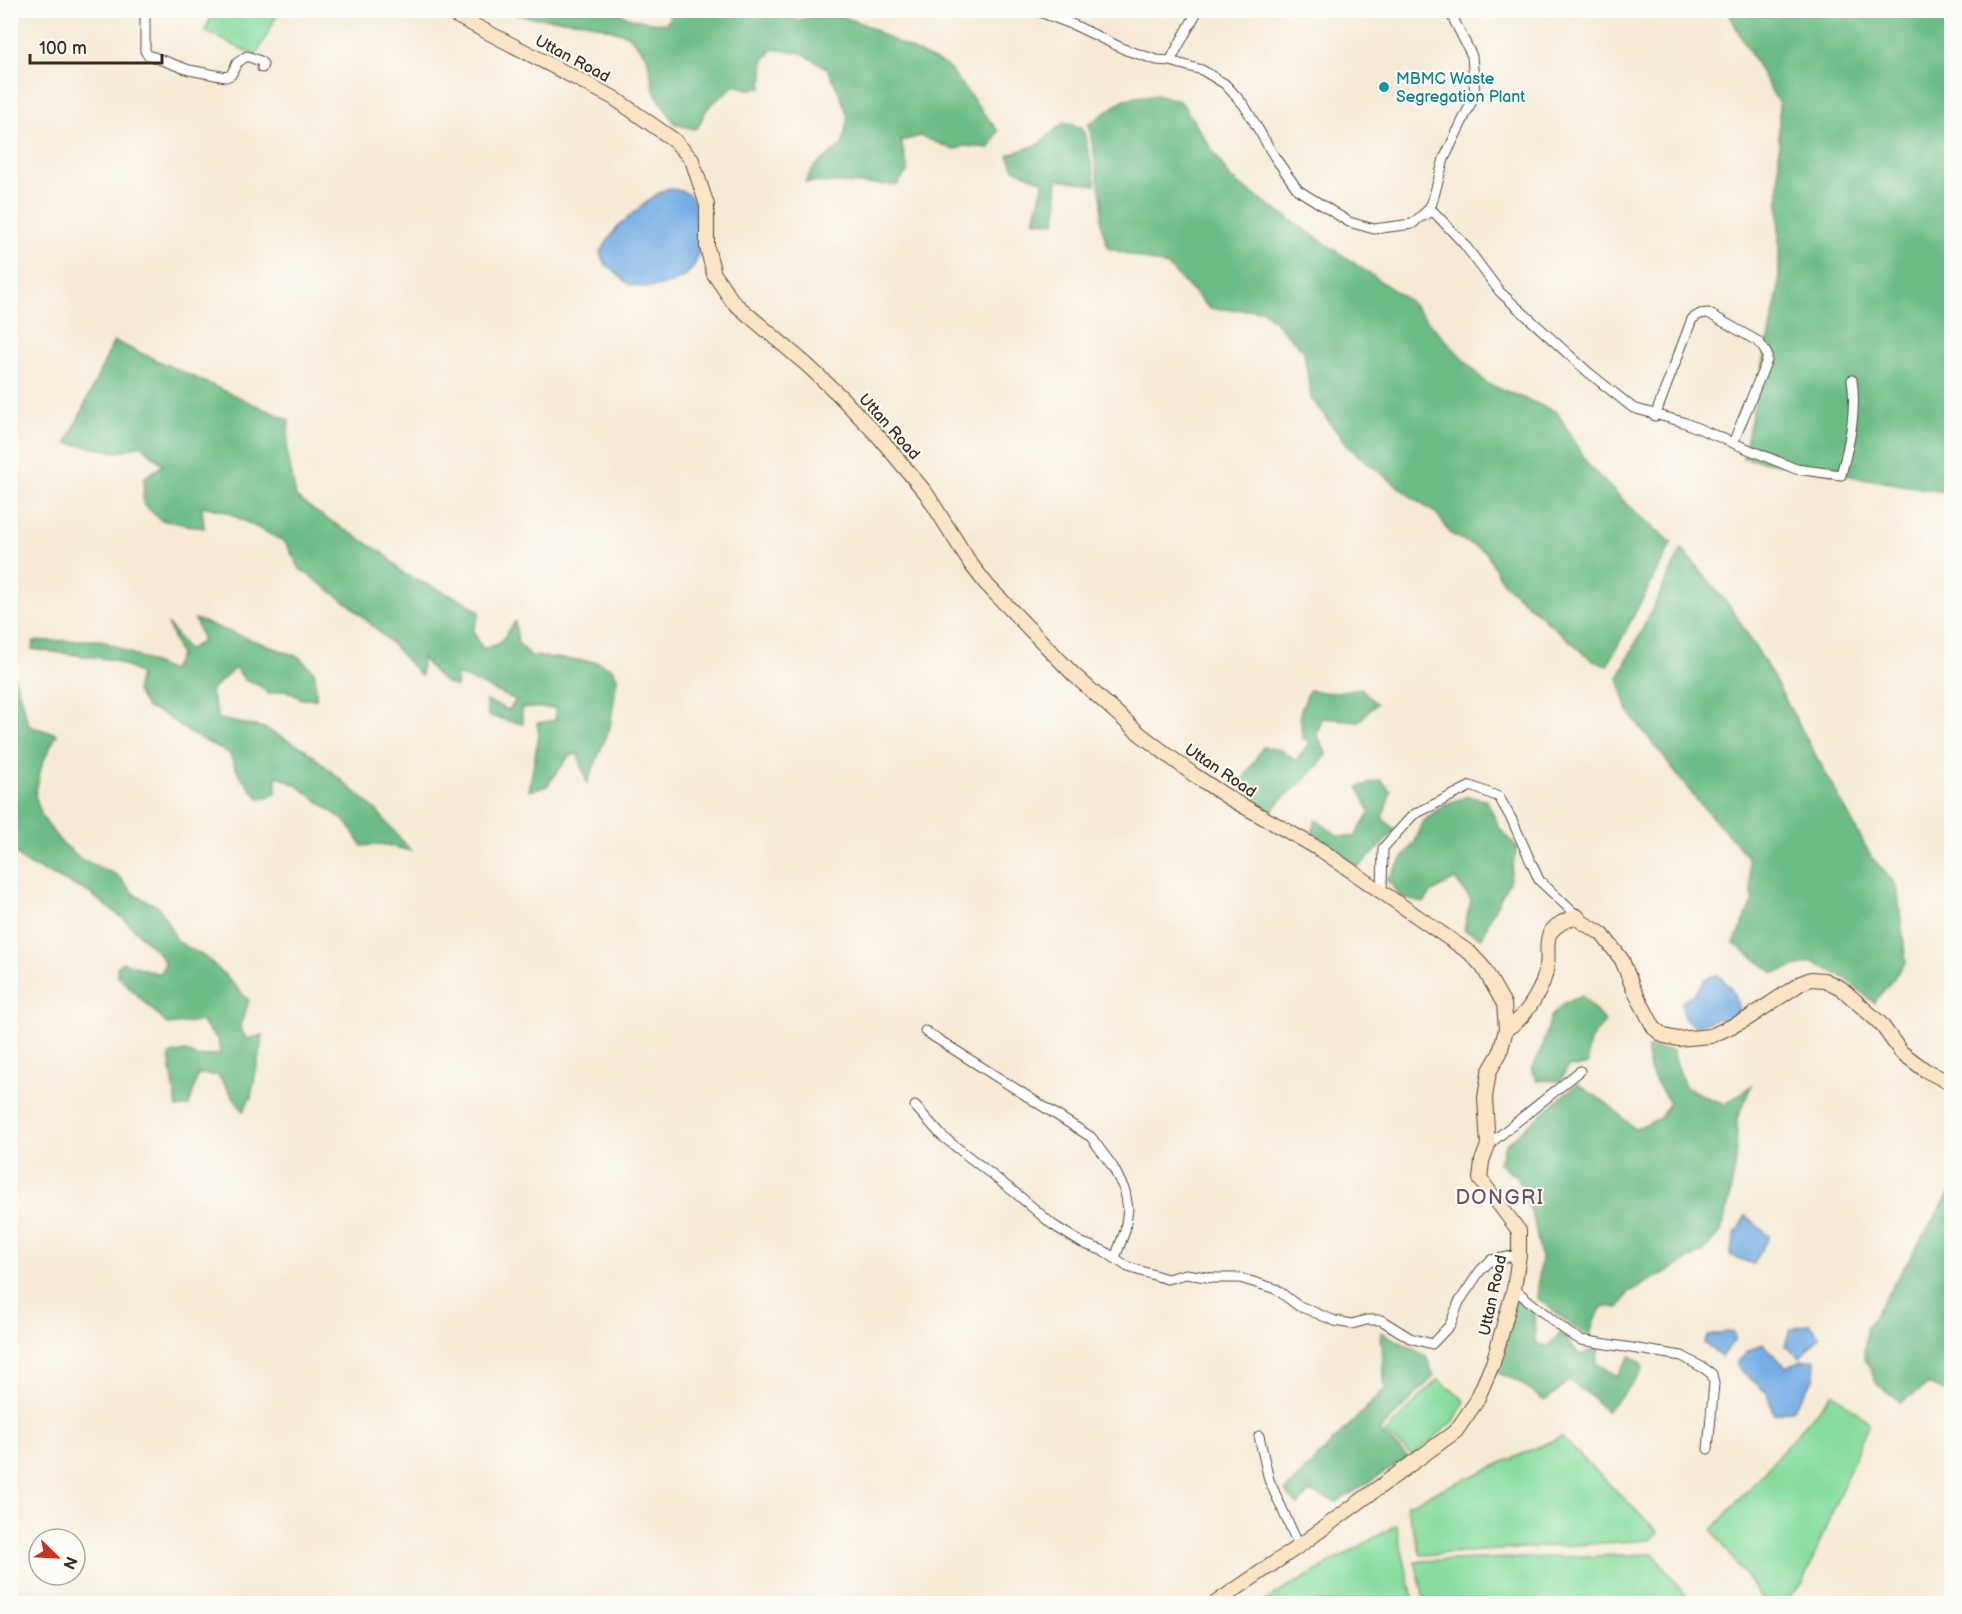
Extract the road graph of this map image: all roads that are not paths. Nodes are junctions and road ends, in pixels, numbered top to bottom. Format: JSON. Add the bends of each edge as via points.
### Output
{"nodes":[{"id":1,"x":142,"y":10,"type":"edge"},
{"id":2,"x":445,"y":10,"type":"edge"},
{"id":3,"x":1035,"y":10,"type":"edge"},
{"id":4,"x":1198,"y":10,"type":"edge"},
{"id":5,"x":1449,"y":10,"type":"edge"},
{"id":6,"x":1170,"y":61,"type":"junction"},
{"id":7,"x":262,"y":69,"type":"dead end"},
{"id":8,"x":1419,"y":219,"type":"junction"},
{"id":9,"x":1852,"y":380,"type":"dead end"},
{"id":10,"x":1655,"y":416,"type":"junction"},
{"id":11,"x":1733,"y":443,"type":"junction"},
{"id":12,"x":1382,"y":892,"type":"junction"},
{"id":13,"x":1577,"y":916,"type":"junction"},
{"id":14,"x":1506,"y":1029,"type":"junction"},
{"id":15,"x":925,"y":1031,"type":"dead end"},
{"id":16,"x":1580,"y":1071,"type":"dead end"},
{"id":17,"x":1952,"y":1084,"type":"edge"},
{"id":18,"x":915,"y":1106,"type":"dead end"},
{"id":19,"x":1488,"y":1145,"type":"junction"},
{"id":20,"x":1519,"y":1255,"type":"junction"},
{"id":21,"x":1115,"y":1258,"type":"junction"},
{"id":22,"x":1514,"y":1289,"type":"junction"},
{"id":23,"x":1258,"y":1436,"type":"dead end"},
{"id":24,"x":1708,"y":1449,"type":"dead end"},
{"id":25,"x":1299,"y":1546,"type":"junction"},
{"id":26,"x":1214,"y":1604,"type":"edge"}],
"edges":[{"from":1,"to":7,"type":"street","via":[[146,18],[144,51],[148,55],[189,70],[225,77],[247,56],[260,61]]},
{"from":2,"to":12,"type":"main road","name":"Uttan Road","via":[[614,98],[674,140],[692,160],[707,205],[707,248],[714,274],[733,302],[807,364],[880,438],[926,493],[970,563],[1005,606],[1140,734],[1194,775],[1321,850]]},
{"from":3,"to":6,"type":"street","via":[[1125,50]]},
{"from":4,"to":6,"type":"street"},
{"from":5,"to":8,"type":"street","via":[[1472,56],[1475,95],[1444,159],[1432,203]]},
{"from":6,"to":8,"type":"street","via":[[1202,70],[1225,84],[1244,105],[1298,190],[1320,206],[1349,222],[1374,229],[1412,224]]},
{"from":8,"to":10,"type":"street","via":[[1433,211],[1500,292],[1618,398]]},
{"from":9,"to":11,"type":"street","via":[[1849,442],[1841,475],[1796,469]]},
{"from":10,"to":11,"type":"street","via":[[1683,422]]},
{"from":10,"to":11,"type":"street","via":[[1692,319],[1708,313],[1759,342],[1767,354]]},
{"from":12,"to":13,"type":"street","via":[[1383,848],[1413,815],[1471,786],[1499,796],[1539,879]]},
{"from":12,"to":14,"type":"main road","name":"Uttan Road","via":[[1470,953],[1483,967],[1504,1004]]},
{"from":13,"to":14,"type":"main road","via":[[1562,922],[1549,935],[1542,984],[1521,1018]]},
{"from":13,"to":17,"type":"main road","via":[[1602,934],[1622,960],[1654,1028],[1665,1036],[1711,1036],[1747,1019],[1801,983],[1824,980],[1841,988],[1881,1024],[1901,1052]]},
{"from":14,"to":19,"type":"main road","name":"Uttan Road","via":[[1500,1053],[1489,1072],[1485,1098]]},
{"from":15,"to":21,"type":"street","via":[[1091,1137],[1125,1191],[1125,1231]]},
{"from":16,"to":19,"type":"street"},
{"from":18,"to":21,"type":"street","via":[[942,1136],[1053,1225]]},
{"from":19,"to":20,"type":"main road","name":"Uttan Road","via":[[1480,1179],[1519,1231]]},
{"from":20,"to":21,"type":"street","via":[[1491,1260],[1480,1271],[1459,1302],[1450,1325],[1432,1344],[1410,1338],[1381,1320],[1352,1324],[1335,1321],[1298,1305],[1276,1289],[1240,1278],[1186,1274],[1167,1279],[1128,1267]]},
{"from":20,"to":22,"type":"main road","name":"Uttan Road"},
{"from":22,"to":24,"type":"street","via":[[1581,1340],[1682,1356],[1706,1368],[1714,1383]]},
{"from":22,"to":25,"type":"main road","name":"Uttan Road","via":[[1493,1363],[1476,1402],[1456,1431]]},
{"from":23,"to":25,"type":"street","via":[[1269,1480]]},
{"from":25,"to":26,"type":"main road","name":"Uttan Road"}]}
